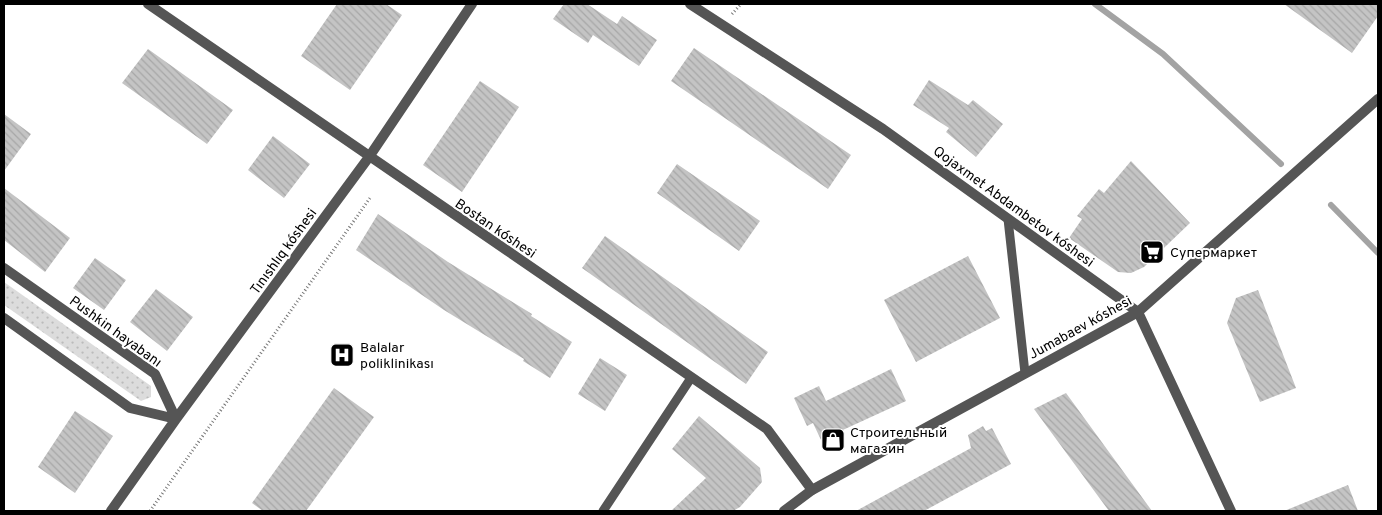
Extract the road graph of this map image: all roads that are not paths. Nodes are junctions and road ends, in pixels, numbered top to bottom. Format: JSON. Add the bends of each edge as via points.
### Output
{"nodes":[{"id":1,"x":148,"y":4,"type":"edge"},
{"id":2,"x":472,"y":4,"type":"edge"},
{"id":3,"x":690,"y":4,"type":"edge"},
{"id":4,"x":1378,"y":99,"type":"edge"},
{"id":5,"x":369,"y":157,"type":"junction"},
{"id":6,"x":1008,"y":219,"type":"junction"},
{"id":7,"x":4,"y":268,"type":"edge"},
{"id":8,"x":1138,"y":312,"type":"junction"},
{"id":9,"x":4,"y":318,"type":"edge"},
{"id":10,"x":1025,"y":374,"type":"junction"},
{"id":11,"x":691,"y":378,"type":"junction"},
{"id":12,"x":176,"y":419,"type":"junction"},
{"id":13,"x":812,"y":490,"type":"junction"},
{"id":14,"x":111,"y":511,"type":"edge"},
{"id":15,"x":603,"y":511,"type":"edge"},
{"id":16,"x":784,"y":511,"type":"edge"},
{"id":17,"x":1231,"y":511,"type":"edge"}],
"edges":[{"from":1,"to":5,"type":"street","name":"Bostan kóshesi"},
{"from":2,"to":5,"type":"street","name":"Tınıshlıq kóshesi"},
{"from":3,"to":6,"type":"street","name":"Qojaxmet Abdambetov kóshesi","via":[[883,129]]},
{"from":4,"to":8,"type":"street","name":"Jumabaev kóshesi"},
{"from":5,"to":11,"type":"street","name":"Bostan kóshesi"},
{"from":5,"to":12,"type":"street","name":"Tınıshlıq kóshesi"},
{"from":6,"to":8,"type":"street","name":"Qojaxmet Abdambetov kóshesi"},
{"from":6,"to":10,"type":"lane"},
{"from":7,"to":12,"type":"street","name":"Pushkin hayabanı","via":[[155,374]]},
{"from":8,"to":10,"type":"street","name":"Jumabaev kóshesi"},
{"from":8,"to":17,"type":"street","name":"Qojaxmet Abdambetov kóshesi"},
{"from":9,"to":12,"type":"street","via":[[130,408]]},
{"from":10,"to":13,"type":"street","name":"Jumabaev kóshesi"},
{"from":11,"to":13,"type":"street","name":"Bostan kóshesi","via":[[767,430]]},
{"from":11,"to":15,"type":"lane"},
{"from":12,"to":14,"type":"street","name":"Tınıshlıq kóshesi"},
{"from":13,"to":16,"type":"street","name":"Jumabaev kóshesi"}]}
